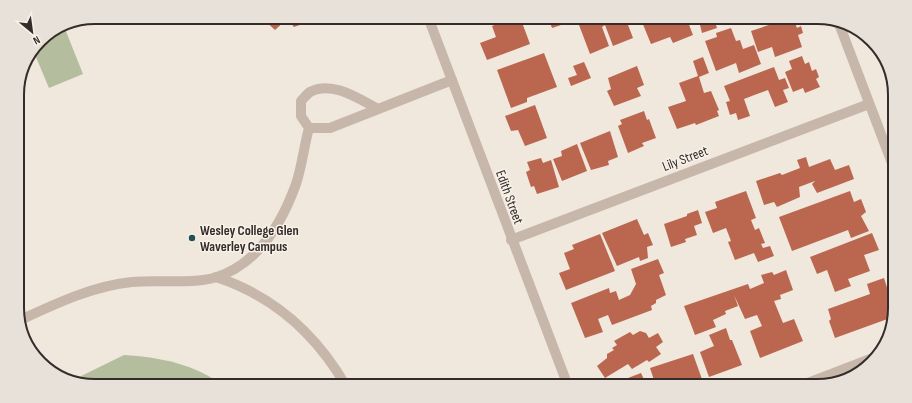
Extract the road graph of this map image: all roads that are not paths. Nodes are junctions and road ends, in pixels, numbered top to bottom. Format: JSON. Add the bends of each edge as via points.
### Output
{"nodes":[{"id":1,"x":431,"y":24,"type":"edge"},
{"id":2,"x":841,"y":28,"type":"edge"},
{"id":3,"x":452,"y":80,"type":"junction"},
{"id":4,"x":869,"y":104,"type":"junction"},
{"id":5,"x":378,"y":109,"type":"junction"},
{"id":6,"x":309,"y":128,"type":"junction"},
{"id":7,"x":888,"y":153,"type":"edge"},
{"id":8,"x":511,"y":240,"type":"junction"},
{"id":9,"x":216,"y":277,"type":"junction"},
{"id":10,"x":25,"y":318,"type":"edge"},
{"id":11,"x":862,"y":362,"type":"edge"},
{"id":12,"x":342,"y":379,"type":"edge"},
{"id":13,"x":565,"y":379,"type":"edge"},
{"id":14,"x":818,"y":379,"type":"edge"}],
"edges":[{"from":1,"to":3,"type":"street","name":"Edith Street"},
{"from":2,"to":4,"type":"street"},
{"from":3,"to":5,"type":"street"},
{"from":3,"to":8,"type":"street","name":"Edith Street"},
{"from":4,"to":7,"type":"street"},
{"from":4,"to":8,"type":"street","name":"Lily Street"},
{"from":5,"to":6,"type":"street","via":[[330,128]]},
{"from":5,"to":6,"type":"street","via":[[346,93],[329,89],[311,92],[301,101],[301,116]]},
{"from":6,"to":9,"type":"street","via":[[296,183],[268,241],[237,267]]},
{"from":8,"to":13,"type":"street","name":"Edith Street"},
{"from":9,"to":10,"type":"street","via":[[192,281],[132,282],[101,288],[64,300]]},
{"from":9,"to":12,"type":"street","via":[[249,290],[289,316],[333,364]]},
{"from":11,"to":14,"type":"street"}]}
